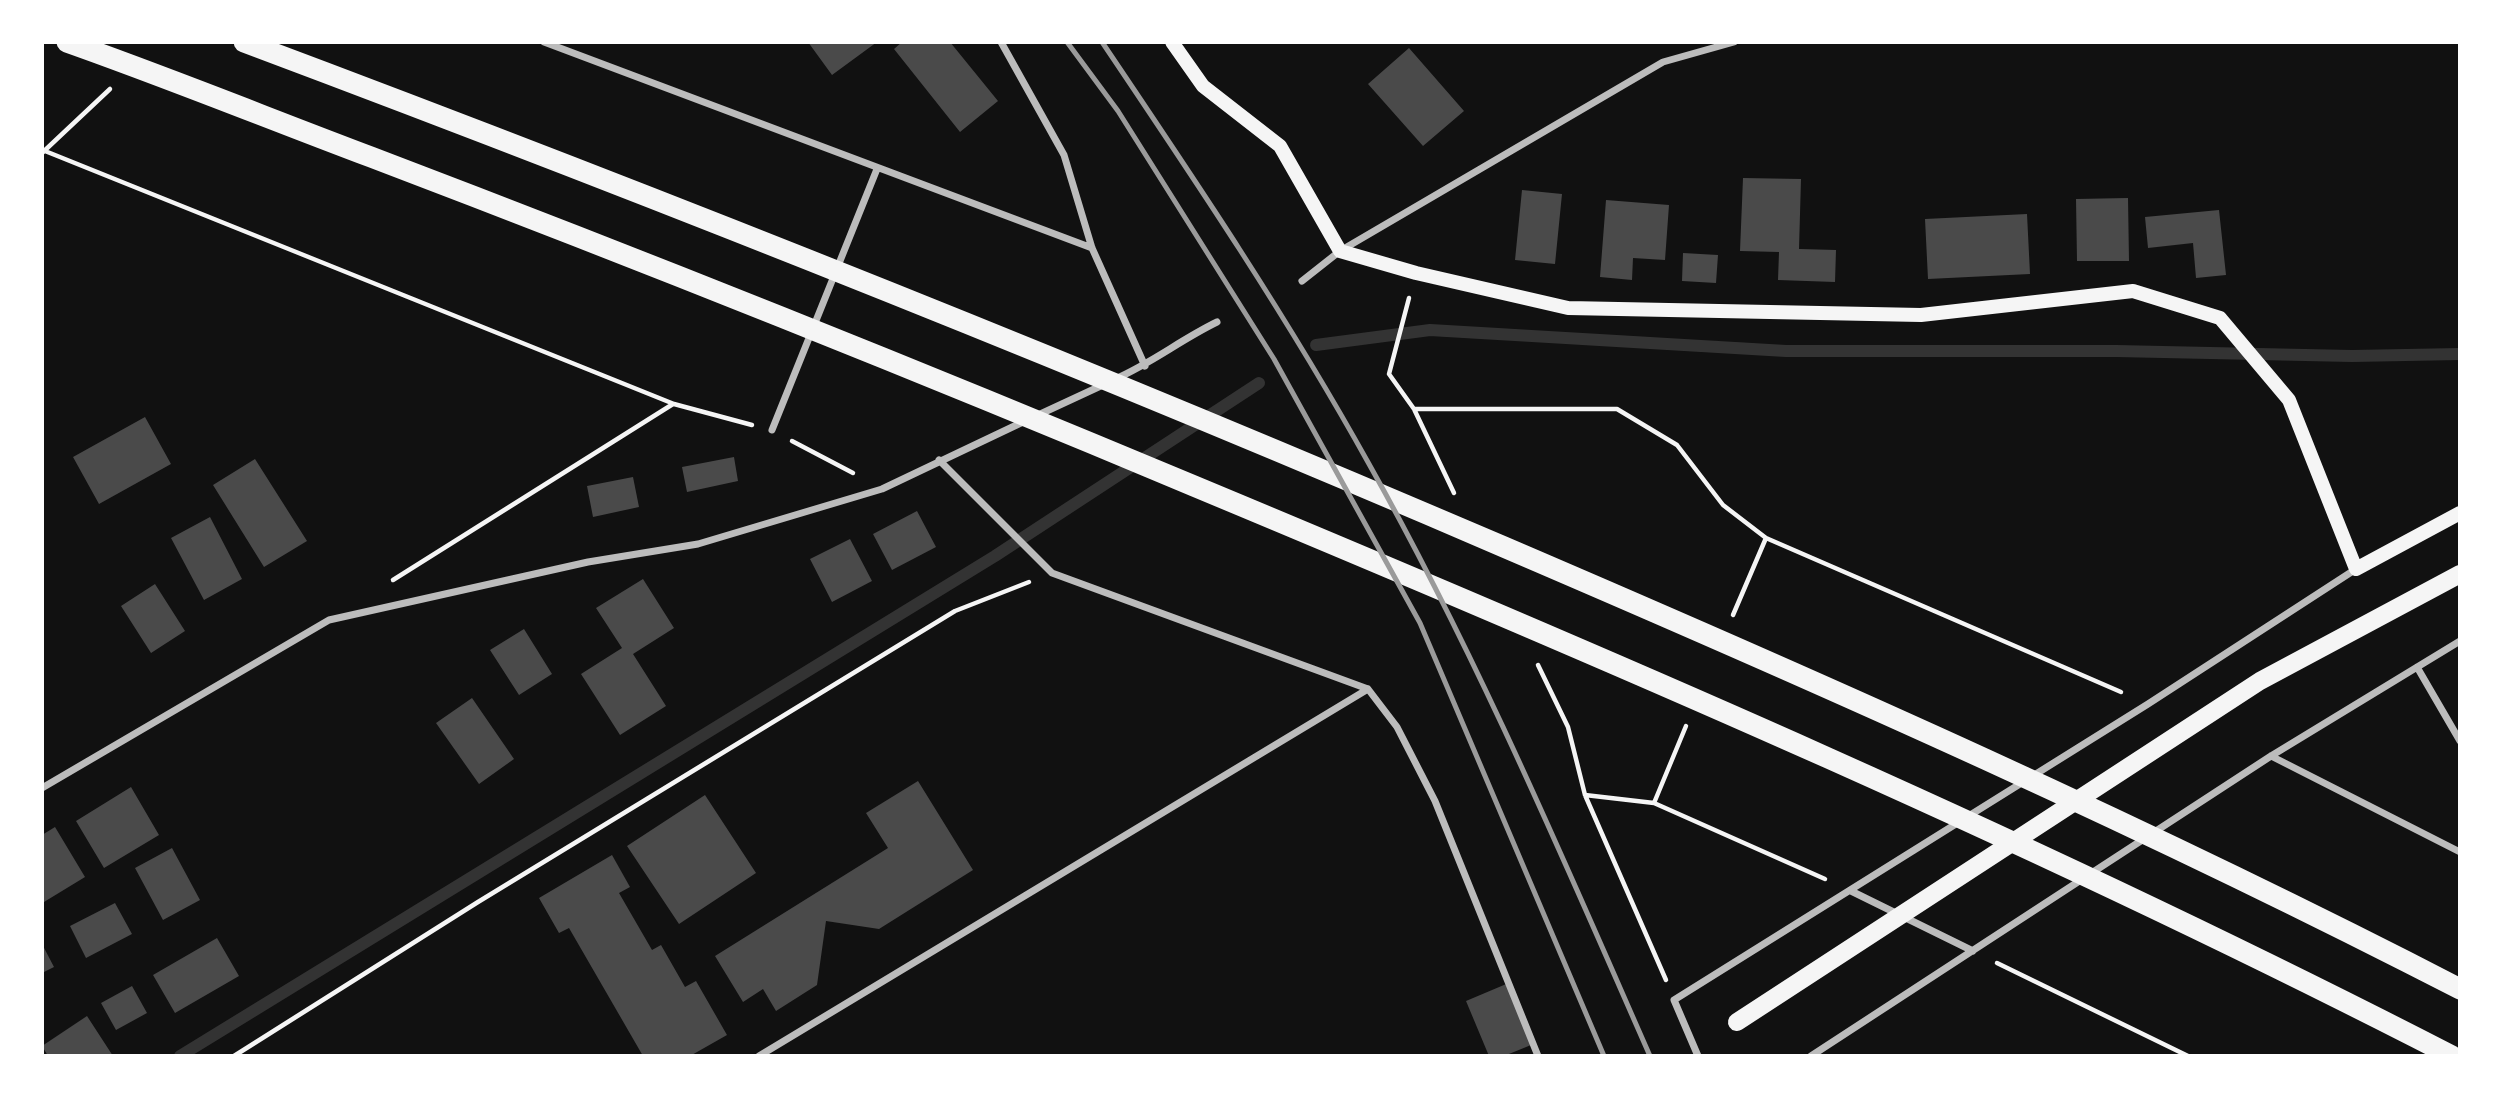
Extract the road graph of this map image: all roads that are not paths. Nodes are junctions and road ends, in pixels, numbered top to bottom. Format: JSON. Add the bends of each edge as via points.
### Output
{"nodes":[{"id":1,"x":244,"y":42,"type":"edge"},
{"id":2,"x":544,"y":42,"type":"edge"},
{"id":3,"x":1001,"y":42,"type":"edge"},
{"id":4,"x":1172,"y":42,"type":"edge"},
{"id":5,"x":1734,"y":42,"type":"edge"},
{"id":6,"x":74,"y":45,"type":"edge"},
{"id":7,"x":877,"y":169,"type":"junction"},
{"id":8,"x":1092,"y":248,"type":"junction"},
{"id":9,"x":1340,"y":251,"type":"junction"},
{"id":10,"x":1302,"y":281,"type":"dead end"},
{"id":11,"x":1217,"y":322,"type":"dead end"},
{"id":12,"x":1145,"y":366,"type":"junction"},
{"id":13,"x":772,"y":430,"type":"road end"},
{"id":14,"x":939,"y":460,"type":"junction"},
{"id":15,"x":2460,"y":513,"type":"edge"},
{"id":16,"x":2356,"y":569,"type":"junction"},
{"id":17,"x":2460,"y":574,"type":"edge"},
{"id":18,"x":2460,"y":642,"type":"edge"},
{"id":19,"x":2417,"y":667,"type":"junction"},
{"id":20,"x":1367,"y":689,"type":"junction"},
{"id":21,"x":2460,"y":741,"type":"edge"},
{"id":22,"x":2271,"y":756,"type":"junction"},
{"id":23,"x":42,"y":788,"type":"edge"},
{"id":24,"x":2460,"y":852,"type":"edge"},
{"id":25,"x":1851,"y":891,"type":"junction"},
{"id":26,"x":1973,"y":951,"type":"junction"},
{"id":27,"x":2460,"y":989,"type":"edge"},
{"id":28,"x":1738,"y":1022,"type":"dead end"},
{"id":29,"x":759,"y":1056,"type":"edge"},
{"id":30,"x":1538,"y":1056,"type":"edge"},
{"id":31,"x":1698,"y":1056,"type":"edge"},
{"id":32,"x":1811,"y":1056,"type":"edge"},
{"id":33,"x":2452,"y":1056,"type":"edge"}],
"edges":[{"from":1,"to":27,"type":"highway","via":[[900,294],[1652,610],[2003,767]]},
{"from":2,"to":7,"type":"street"},
{"from":3,"to":8,"type":"street","via":[[1063,155]]},
{"from":4,"to":9,"type":"main road","via":[[1203,86],[1280,146]]},
{"from":5,"to":9,"type":"street","via":[[1663,62]]},
{"from":6,"to":33,"type":"highway","via":[[516,212],[933,377],[1303,531],[1985,828]]},
{"from":7,"to":8,"type":"street"},
{"from":7,"to":13,"type":"street"},
{"from":8,"to":12,"type":"street"},
{"from":9,"to":10,"type":"street"},
{"from":9,"to":16,"type":"main road","via":[[1568,308],[1921,315],[2133,291],[2220,318],[2289,400]]},
{"from":11,"to":12,"type":"street","via":[[1177,341]]},
{"from":12,"to":14,"type":"street"},
{"from":14,"to":20,"type":"street","via":[[1052,573]]},
{"from":14,"to":23,"type":"street","via":[[882,489],[698,544],[589,562],[329,620]]},
{"from":15,"to":16,"type":"main road"},
{"from":16,"to":25,"type":"street"},
{"from":17,"to":28,"type":"main road","via":[[2260,681]]},
{"from":18,"to":19,"type":"street"},
{"from":19,"to":21,"type":"street"},
{"from":19,"to":22,"type":"street"},
{"from":20,"to":29,"type":"street"},
{"from":20,"to":30,"type":"street","via":[[1397,727],[1435,801]]},
{"from":22,"to":24,"type":"street"},
{"from":22,"to":26,"type":"street"},
{"from":25,"to":26,"type":"street"},
{"from":25,"to":31,"type":"street","via":[[1674,1000]]},
{"from":26,"to":32,"type":"street"}]}
